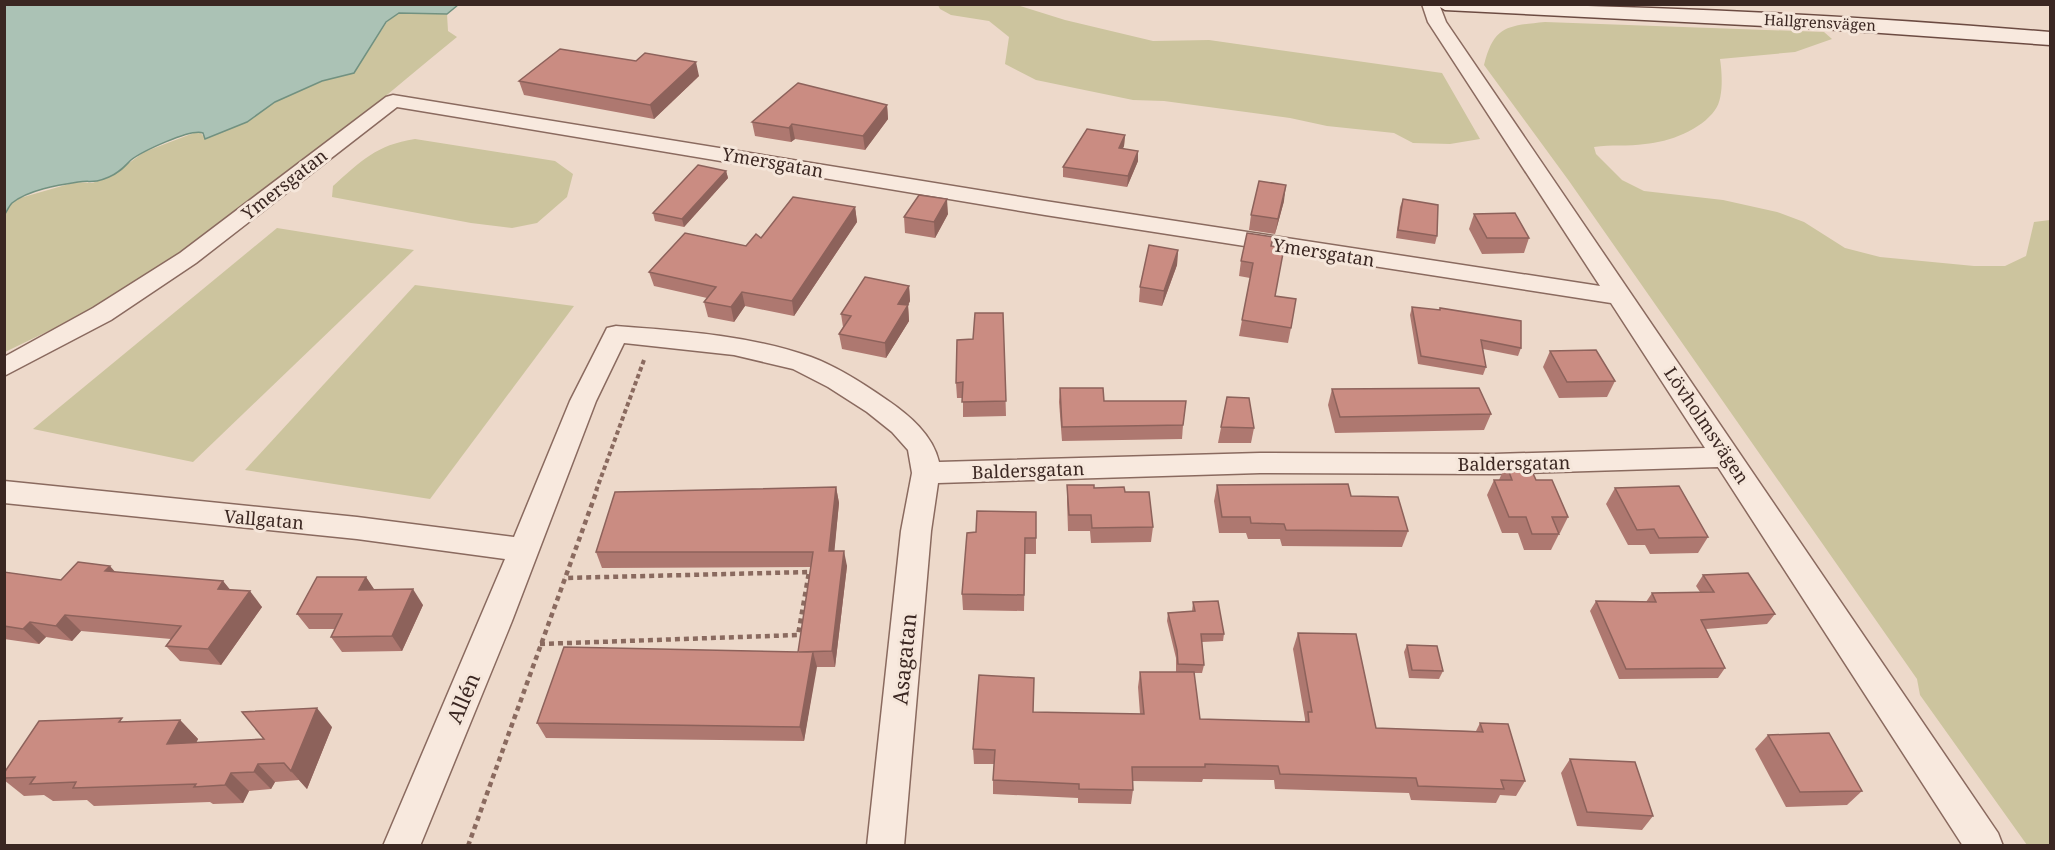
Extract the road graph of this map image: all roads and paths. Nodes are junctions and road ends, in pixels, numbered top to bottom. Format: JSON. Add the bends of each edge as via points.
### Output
{"nodes":[{"id":1,"x":1430,"y":4,"type":"edge"},
{"id":2,"x":1445,"y":4,"type":"edge"},
{"id":3,"x":2050,"y":39,"type":"edge"},
{"id":4,"x":1621,"y":297,"type":"junction"},
{"id":5,"x":654,"y":337,"type":"junction"},
{"id":6,"x":4,"y":369,"type":"edge"},
{"id":7,"x":1728,"y":457,"type":"junction"},
{"id":8,"x":926,"y":473,"type":"junction"},
{"id":9,"x":4,"y":492,"type":"edge"},
{"id":10,"x":524,"y":550,"type":"junction"},
{"id":11,"x":564,"y":578,"type":"junction"},
{"id":12,"x":540,"y":644,"type":"junction"},
{"id":13,"x":401,"y":846,"type":"edge"},
{"id":14,"x":468,"y":846,"type":"edge"},
{"id":15,"x":885,"y":846,"type":"edge"},
{"id":16,"x":1985,"y":846,"type":"edge"}],
"edges":[{"from":1,"to":4,"type":"street","name":"Lövholmsvägen","via":[[1437,22]]},
{"from":2,"to":3,"type":"street","name":"Hallgrensvägen","via":[[1926,27]]},
{"from":4,"to":6,"type":"street","name":"Ymersgatan","via":[[393,101],[188,258],[102,314]]},
{"from":4,"to":7,"type":"street","name":"Lövholmsvägen"},
{"from":5,"to":8,"type":"street","via":[[710,343],[803,363],[879,406],[911,433],[928,464]]},
{"from":5,"to":10,"type":"street","via":[[616,333],[583,401]]},
{"from":5,"to":11,"type":"path"},
{"from":7,"to":8,"type":"street","name":"Baldersgatan"},
{"from":7,"to":16,"type":"street","name":"Lövholmsvägen"},
{"from":8,"to":15,"type":"street","name":"Asagatan","via":[[916,531]]},
{"from":9,"to":10,"type":"street","name":"Vallgatan","via":[[357,528]]},
{"from":10,"to":13,"type":"street","name":"Allén"},
{"from":11,"to":12,"type":"path"},
{"from":11,"to":12,"type":"path","via":[[809,572],[798,635]]},
{"from":12,"to":14,"type":"path"}]}
